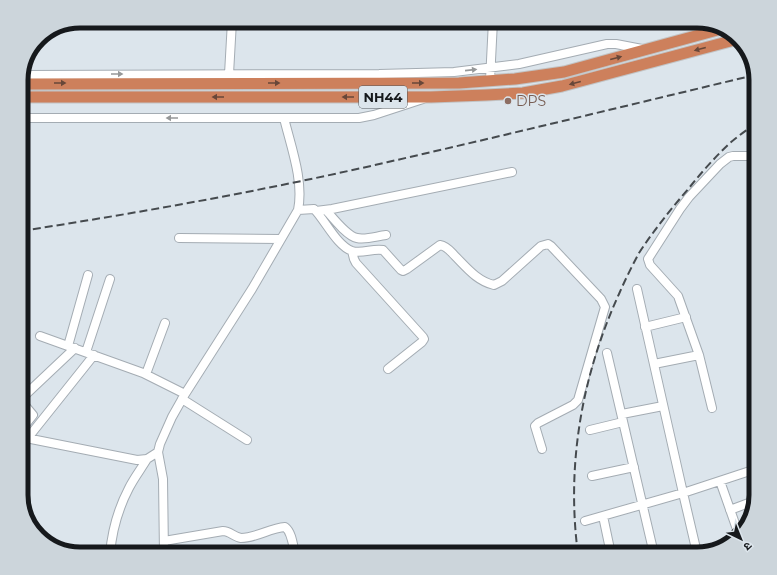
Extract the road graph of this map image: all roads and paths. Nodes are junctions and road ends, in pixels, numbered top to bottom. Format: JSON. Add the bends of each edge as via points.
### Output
{"nodes":[{"id":1,"x":232,"y":28,"type":"edge"},
{"id":2,"x":493,"y":28,"type":"edge"},
{"id":3,"x":714,"y":31,"type":"edge"},
{"id":4,"x":731,"y":41,"type":"edge"},
{"id":5,"x":644,"y":50,"type":"junction"},
{"id":6,"x":490,"y":68,"type":"junction"},
{"id":7,"x":29,"y":74,"type":"edge"},
{"id":8,"x":229,"y":74,"type":"junction"},
{"id":9,"x":490,"y":80,"type":"junction"},
{"id":10,"x":28,"y":84,"type":"edge"},
{"id":11,"x":28,"y":97,"type":"edge"},
{"id":12,"x":431,"y":97,"type":"junction"},
{"id":13,"x":28,"y":118,"type":"edge"},
{"id":14,"x":284,"y":118,"type":"junction"},
{"id":15,"x":749,"y":156,"type":"edge"},
{"id":16,"x":512,"y":172,"type":"dead end"},
{"id":17,"x":298,"y":210,"type":"junction"},
{"id":18,"x":326,"y":210,"type":"junction"},
{"id":19,"x":316,"y":211,"type":"junction"},
{"id":20,"x":386,"y":235,"type":"dead end"},
{"id":21,"x":179,"y":238,"type":"dead end"},
{"id":22,"x":281,"y":240,"type":"junction"},
{"id":23,"x":352,"y":251,"type":"junction"},
{"id":24,"x":88,"y":276,"type":"dead end"},
{"id":25,"x":110,"y":279,"type":"dead end"},
{"id":26,"x":637,"y":289,"type":"dead end"},
{"id":27,"x":686,"y":317,"type":"junction"},
{"id":28,"x":164,"y":323,"type":"dead end"},
{"id":29,"x":645,"y":327,"type":"junction"},
{"id":30,"x":40,"y":336,"type":"dead end"},
{"id":31,"x":72,"y":347,"type":"junction"},
{"id":32,"x":607,"y":353,"type":"dead end"},
{"id":33,"x":90,"y":354,"type":"junction"},
{"id":34,"x":699,"y":355,"type":"junction"},
{"id":35,"x":654,"y":364,"type":"junction"},
{"id":36,"x":388,"y":369,"type":"dead end"},
{"id":37,"x":146,"y":374,"type":"junction"},
{"id":38,"x":28,"y":392,"type":"edge"},
{"id":39,"x":184,"y":397,"type":"junction"},
{"id":40,"x":663,"y":406,"type":"junction"},
{"id":41,"x":712,"y":408,"type":"dead end"},
{"id":42,"x":28,"y":410,"type":"edge"},
{"id":43,"x":622,"y":418,"type":"junction"},
{"id":44,"x":28,"y":420,"type":"edge"},
{"id":45,"x":590,"y":430,"type":"dead end"},
{"id":46,"x":28,"y":433,"type":"edge"},
{"id":47,"x":28,"y":439,"type":"edge"},
{"id":48,"x":247,"y":440,"type":"dead end"},
{"id":49,"x":542,"y":449,"type":"dead end"},
{"id":50,"x":158,"y":452,"type":"junction"},
{"id":51,"x":147,"y":459,"type":"junction"},
{"id":52,"x":634,"y":467,"type":"junction"},
{"id":53,"x":749,"y":471,"type":"edge"},
{"id":54,"x":592,"y":476,"type":"dead end"},
{"id":55,"x":720,"y":481,"type":"junction"},
{"id":56,"x":683,"y":493,"type":"junction"},
{"id":57,"x":749,"y":503,"type":"edge"},
{"id":58,"x":643,"y":505,"type":"junction"},
{"id":59,"x":730,"y":510,"type":"junction"},
{"id":60,"x":603,"y":516,"type":"junction"},
{"id":61,"x":733,"y":519,"type":"edge"},
{"id":62,"x":585,"y":521,"type":"dead end"},
{"id":63,"x":164,"y":542,"type":"junction"},
{"id":64,"x":111,"y":547,"type":"edge"},
{"id":65,"x":164,"y":547,"type":"edge"},
{"id":66,"x":293,"y":547,"type":"edge"},
{"id":67,"x":610,"y":547,"type":"edge"},
{"id":68,"x":652,"y":547,"type":"edge"},
{"id":69,"x":695,"y":547,"type":"edge"}],
"edges":[{"from":1,"to":8,"type":"street"},
{"from":2,"to":6,"type":"street"},
{"from":3,"to":5,"type":"highway","number":"NH44"},
{"from":4,"to":12,"type":"highway","number":"NH44","one_way":true,"via":[[562,86],[523,93]]},
{"from":5,"to":6,"type":"street","via":[[606,44]]},
{"from":9,"to":5,"type":"highway","number":"NH44","one_way":true,"via":[[564,72]]},
{"from":8,"to":6,"type":"street","one_way":true,"via":[[379,74],[454,72]]},
{"from":6,"to":9,"type":"street"},
{"from":7,"to":8,"type":"street","one_way":true},
{"from":10,"to":9,"type":"highway","number":"NH44","one_way":true,"via":[[459,83]]},
{"from":12,"to":11,"type":"highway","number":"NH44","one_way":true},
{"from":12,"to":14,"type":"street","via":[[358,118]]},
{"from":14,"to":13,"type":"street","one_way":true},
{"from":14,"to":17,"type":"street","via":[[299,181]]},
{"from":15,"to":27,"type":"street","via":[[729,157],[720,164],[684,203],[648,259],[678,296]]},
{"from":16,"to":18,"type":"street"},
{"from":17,"to":19,"type":"street","via":[[310,208]]},
{"from":17,"to":22,"type":"street"},
{"from":18,"to":19,"type":"street"},
{"from":18,"to":20,"type":"street","via":[[356,238]]},
{"from":19,"to":23,"type":"street","via":[[342,244]]},
{"from":21,"to":22,"type":"street"},
{"from":22,"to":39,"type":"street"},
{"from":23,"to":36,"type":"street","via":[[356,263],[424,339]]},
{"from":23,"to":49,"type":"street","via":[[384,250],[403,271],[437,246],[444,246],[477,277],[494,285],[502,281],[541,246],[551,246],[601,299],[605,307],[578,400],[535,426]]},
{"from":24,"to":31,"type":"street"},
{"from":25,"to":33,"type":"street"},
{"from":26,"to":29,"type":"street"},
{"from":27,"to":29,"type":"street"},
{"from":27,"to":34,"type":"street"},
{"from":28,"to":37,"type":"street"},
{"from":29,"to":35,"type":"street"},
{"from":30,"to":31,"type":"street"},
{"from":31,"to":33,"type":"street"},
{"from":31,"to":38,"type":"street"},
{"from":32,"to":43,"type":"street"},
{"from":33,"to":37,"type":"street"},
{"from":33,"to":46,"type":"street"},
{"from":34,"to":35,"type":"street"},
{"from":34,"to":41,"type":"street"},
{"from":35,"to":40,"type":"street"},
{"from":37,"to":39,"type":"street"},
{"from":39,"to":48,"type":"street"},
{"from":39,"to":50,"type":"street","via":[[165,432]]},
{"from":40,"to":43,"type":"street"},
{"from":40,"to":56,"type":"street"},
{"from":42,"to":44,"type":"street","via":[[32,415]]},
{"from":43,"to":45,"type":"street"},
{"from":43,"to":52,"type":"street"},
{"from":47,"to":51,"type":"street","via":[[137,460]]},
{"from":50,"to":51,"type":"street"},
{"from":50,"to":63,"type":"street","via":[[163,479]]},
{"from":51,"to":64,"type":"street","via":[[130,486],[119,512]]},
{"from":52,"to":54,"type":"street"},
{"from":52,"to":58,"type":"street"},
{"from":53,"to":55,"type":"street"},
{"from":55,"to":56,"type":"street"},
{"from":55,"to":59,"type":"street"},
{"from":56,"to":58,"type":"street"},
{"from":56,"to":69,"type":"street"},
{"from":57,"to":59,"type":"street"},
{"from":58,"to":60,"type":"street"},
{"from":58,"to":68,"type":"street"},
{"from":59,"to":61,"type":"street"},
{"from":60,"to":62,"type":"street"},
{"from":60,"to":67,"type":"street"},
{"from":63,"to":65,"type":"street"},
{"from":63,"to":66,"type":"street","via":[[223,530],[238,537],[246,537],[285,527],[290,533]]}]}
